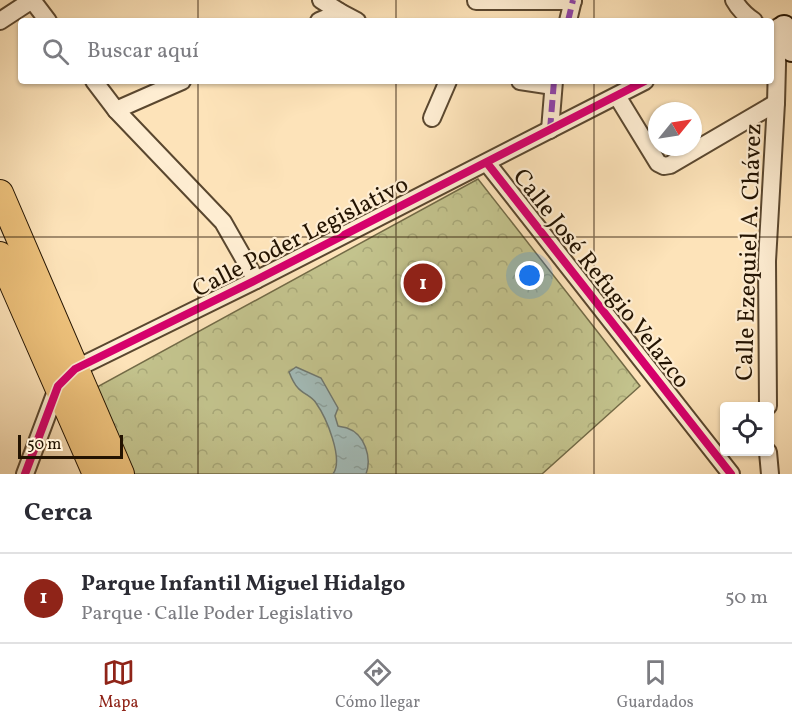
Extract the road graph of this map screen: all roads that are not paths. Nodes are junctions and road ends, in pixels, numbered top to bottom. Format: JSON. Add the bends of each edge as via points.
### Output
{"nodes":[{"id":1,"x":32,"y":0,"type":"edge"},
{"id":2,"x":321,"y":0,"type":"edge"},
{"id":3,"x":573,"y":0,"type":"edge"},
{"id":4,"x":734,"y":0,"type":"edge"},
{"id":5,"x":476,"y":1,"type":"edge"},
{"id":6,"x":339,"y":12,"type":"junction"},
{"id":7,"x":46,"y":18,"type":"edge"},
{"id":8,"x":326,"y":18,"type":"edge"},
{"id":9,"x":351,"y":18,"type":"edge"},
{"id":10,"x":569,"y":18,"type":"edge"},
{"id":11,"x":749,"y":18,"type":"edge"},
{"id":12,"x":0,"y":21,"type":"edge"},
{"id":13,"x":781,"y":26,"type":"edge"},
{"id":14,"x":792,"y":50,"type":"edge"},
{"id":15,"x":96,"y":84,"type":"edge"},
{"id":16,"x":175,"y":84,"type":"edge"},
{"id":17,"x":447,"y":84,"type":"edge"},
{"id":18,"x":554,"y":84,"type":"edge"},
{"id":19,"x":639,"y":84,"type":"edge"},
{"id":20,"x":617,"y":96,"type":"junction"},
{"id":21,"x":777,"y":103,"type":"junction"},
{"id":22,"x":116,"y":110,"type":"junction"},
{"id":23,"x":432,"y":118,"type":"dead end"},
{"id":24,"x":550,"y":130,"type":"junction"},
{"id":25,"x":487,"y":163,"type":"junction"},
{"id":26,"x":0,"y":193,"type":"edge"},
{"id":27,"x":0,"y":255,"type":"edge"},
{"id":28,"x":256,"y":280,"type":"junction"},
{"id":29,"x":8,"y":292,"type":"edge"},
{"id":30,"x":67,"y":377,"type":"junction"},
{"id":31,"x":768,"y":402,"type":"edge"},
{"id":32,"x":769,"y":463,"type":"edge"},
{"id":33,"x":25,"y":474,"type":"edge"},
{"id":34,"x":96,"y":474,"type":"edge"},
{"id":35,"x":121,"y":474,"type":"edge"},
{"id":36,"x":731,"y":474,"type":"edge"},
{"id":37,"x":754,"y":474,"type":"edge"}],
"edges":[{"from":1,"to":7,"type":"street"},
{"from":1,"to":12,"type":"street"},
{"from":2,"to":6,"type":"street"},
{"from":3,"to":5,"type":"street"},
{"from":3,"to":10,"type":"street"},
{"from":4,"to":11,"type":"street"},
{"from":6,"to":8,"type":"street"},
{"from":6,"to":9,"type":"street"},
{"from":13,"to":14,"type":"main road"},
{"from":13,"to":21,"type":"street","name":"Calle Ezequiel A. Chávez"},
{"from":15,"to":22,"type":"street"},
{"from":16,"to":22,"type":"street"},
{"from":17,"to":23,"type":"street"},
{"from":18,"to":24,"type":"street"},
{"from":19,"to":20,"type":"street","name":"Calle Poder Legislativo"},
{"from":20,"to":21,"type":"street","via":[[658,163],[664,166]]},
{"from":20,"to":24,"type":"street","name":"Calle Poder Legislativo"},
{"from":21,"to":31,"type":"street","name":"Calle Ezequiel A. Chávez","via":[[767,261]]},
{"from":22,"to":28,"type":"street","via":[[223,222]]},
{"from":24,"to":25,"type":"street","name":"Calle Poder Legislativo"},
{"from":25,"to":28,"type":"street","name":"Calle Poder Legislativo"},
{"from":25,"to":36,"type":"street","name":"Calle José Refugio Velazco"},
{"from":26,"to":30,"type":"main road"},
{"from":27,"to":29,"type":"main road"},
{"from":28,"to":30,"type":"street","name":"Calle Poder Legislativo"},
{"from":29,"to":30,"type":"main road"},
{"from":30,"to":33,"type":"street"},
{"from":30,"to":34,"type":"main road"},
{"from":30,"to":35,"type":"main road"},
{"from":32,"to":37,"type":"street"}]}
